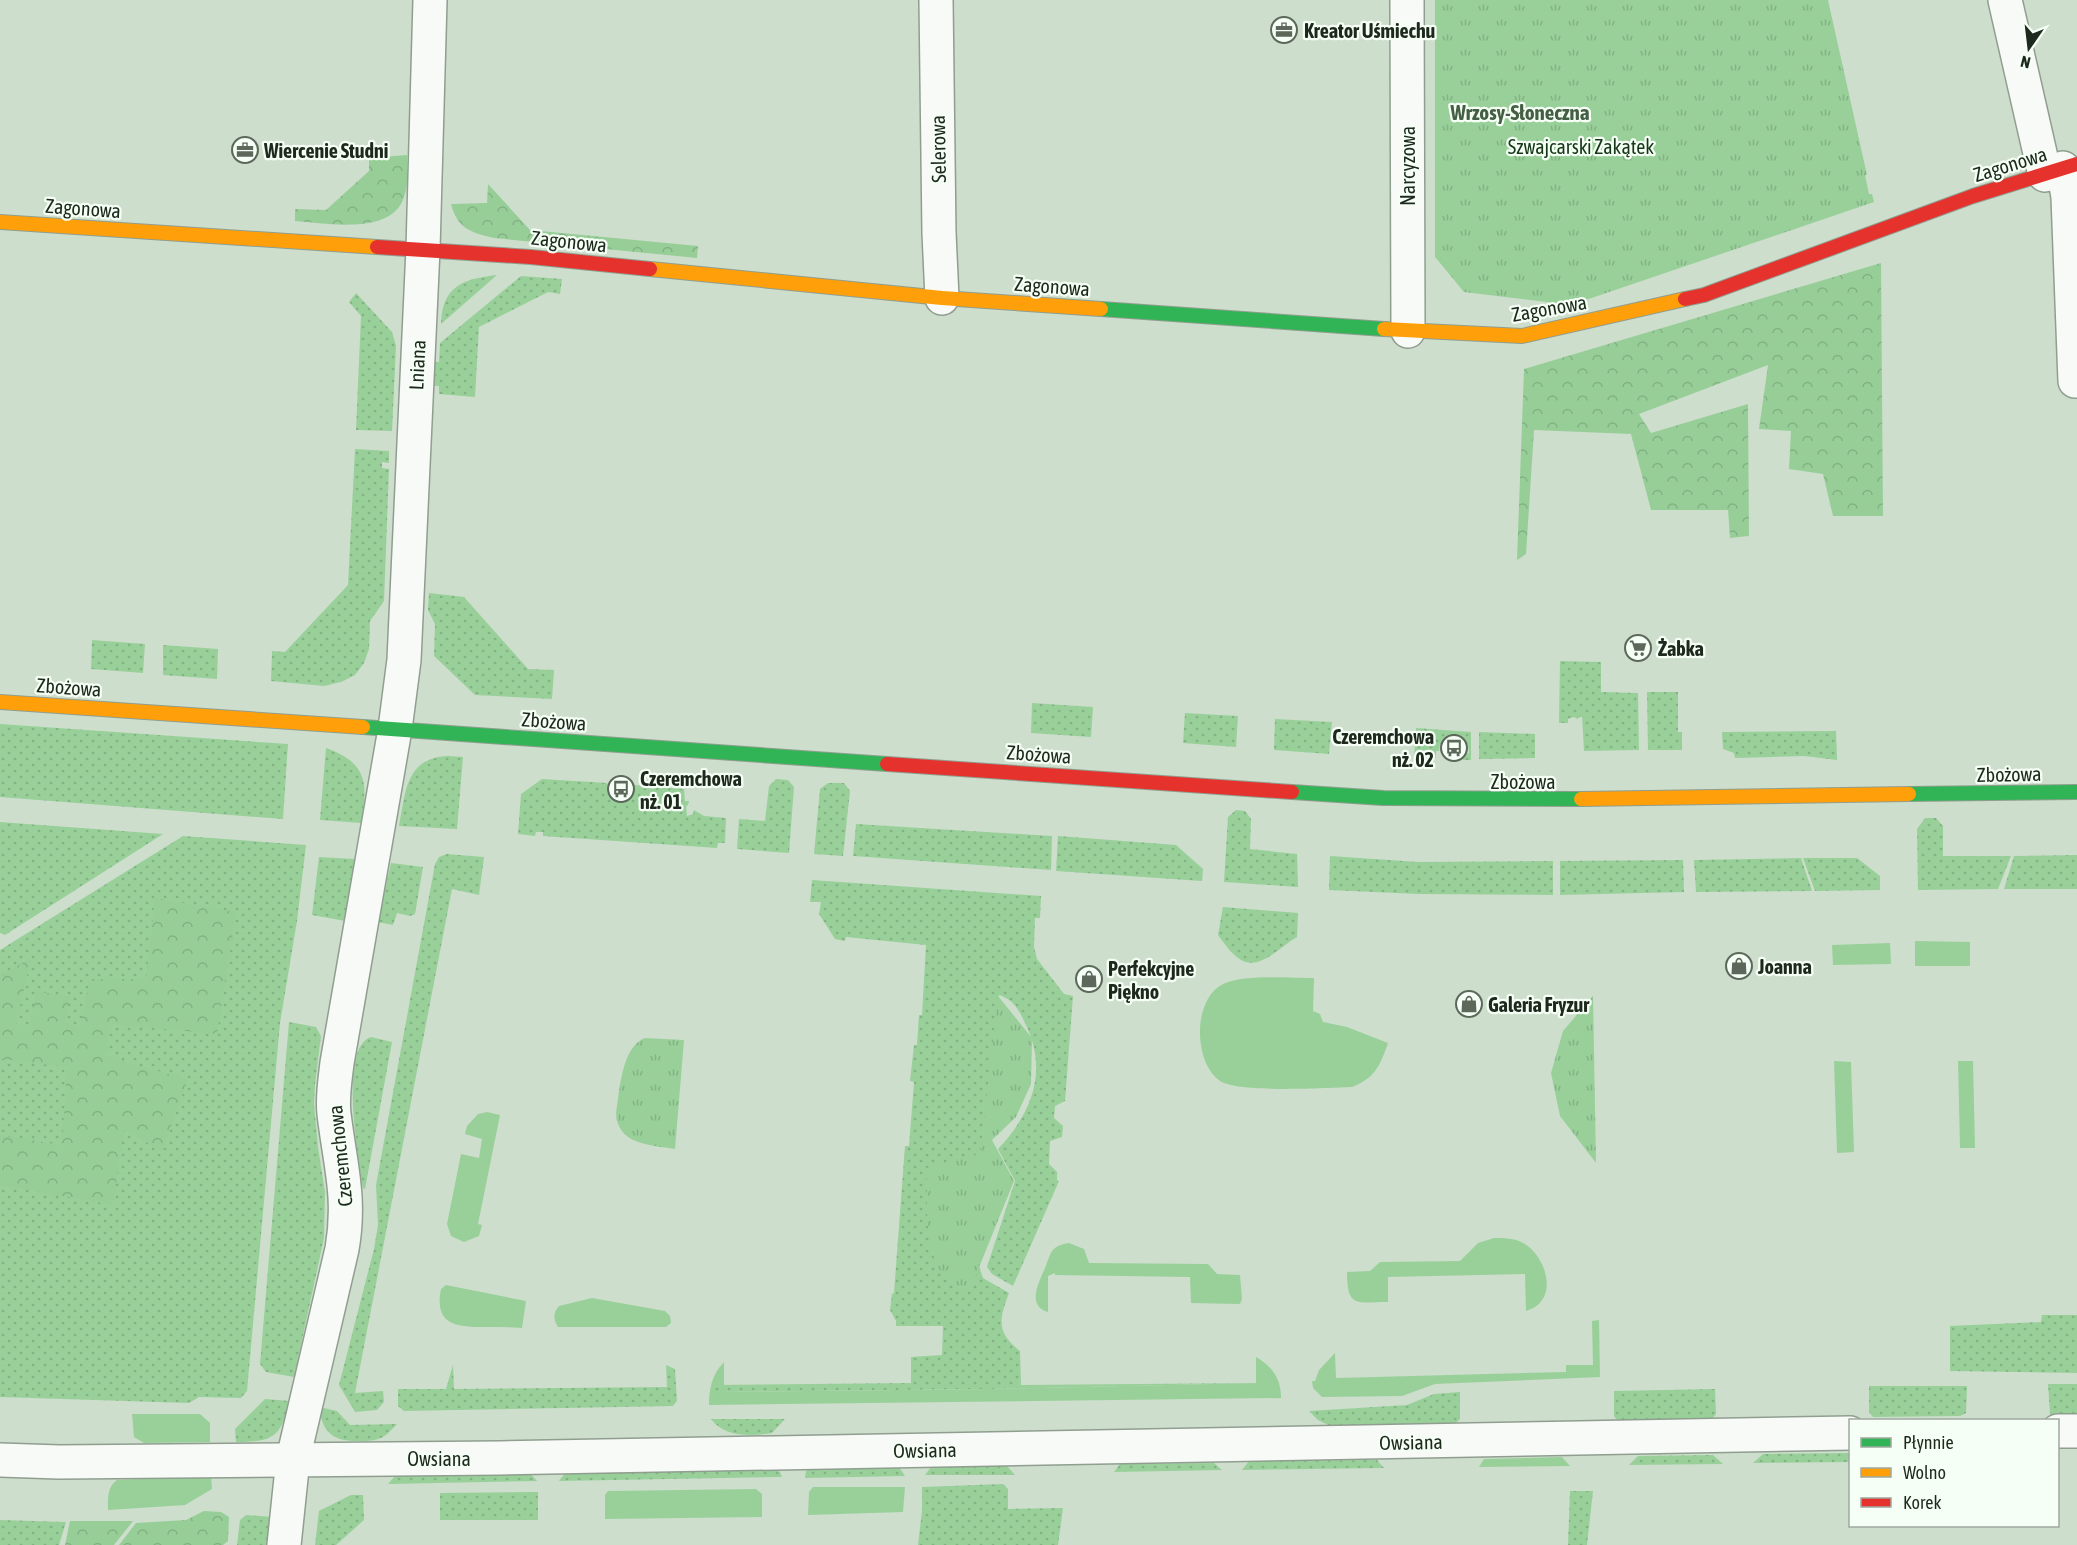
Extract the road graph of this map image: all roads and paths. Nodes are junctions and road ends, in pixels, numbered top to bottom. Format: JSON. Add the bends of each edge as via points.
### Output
{"nodes":[{"id":1,"x":430,"y":0,"type":"edge"},
{"id":2,"x":936,"y":0,"type":"edge"},
{"id":3,"x":1407,"y":0,"type":"edge"},
{"id":4,"x":2005,"y":0,"type":"edge"},
{"id":5,"x":2062,"y":169,"type":"edge"},
{"id":6,"x":0,"y":222,"type":"edge"},
{"id":7,"x":423,"y":249,"type":"junction"},
{"id":8,"x":942,"y":298,"type":"junction"},
{"id":9,"x":1408,"y":331,"type":"junction"},
{"id":10,"x":2075,"y":381,"type":"dead end"},
{"id":11,"x":0,"y":702,"type":"edge"},
{"id":12,"x":395,"y":729,"type":"junction"},
{"id":13,"x":2077,"y":792,"type":"edge"},
{"id":14,"x":2059,"y":1431,"type":"edge"},
{"id":15,"x":2077,"y":1431,"type":"edge"},
{"id":16,"x":1849,"y":1433,"type":"edge"},
{"id":17,"x":293,"y":1459,"type":"junction"},
{"id":18,"x":0,"y":1460,"type":"edge"},
{"id":19,"x":284,"y":1545,"type":"edge"}],
"edges":[{"from":1,"to":7,"type":"street","name":"Lniana"},
{"from":2,"to":8,"type":"street","name":"Selerowa"},
{"from":3,"to":9,"type":"street","name":"Narcyzowa"},
{"from":4,"to":5,"type":"street"},
{"from":5,"to":9,"type":"street","name":"Zagonowa","via":[[1973,196],[1704,295],[1522,336]]},
{"from":5,"to":10,"type":"street","via":[[2068,197]]},
{"from":6,"to":7,"type":"street","name":"Zagonowa"},
{"from":7,"to":8,"type":"street","name":"Zagonowa"},
{"from":7,"to":12,"type":"street","name":"Lniana","via":[[404,660]]},
{"from":8,"to":9,"type":"street","name":"Zagonowa"},
{"from":11,"to":12,"type":"street","name":"Zbożowa"},
{"from":12,"to":13,"type":"street","name":"Zbożowa","via":[[1416,800]]},
{"from":12,"to":17,"type":"street","name":"Czeremchowa","via":[[335,1081],[334,1112],[346,1194],[346,1222]]},
{"from":14,"to":15,"type":"street"},
{"from":16,"to":17,"type":"street","name":"Owsiana"},
{"from":17,"to":18,"type":"street","name":"Owsiana"},
{"from":17,"to":19,"type":"street","name":"Czeremchowa"}]}
